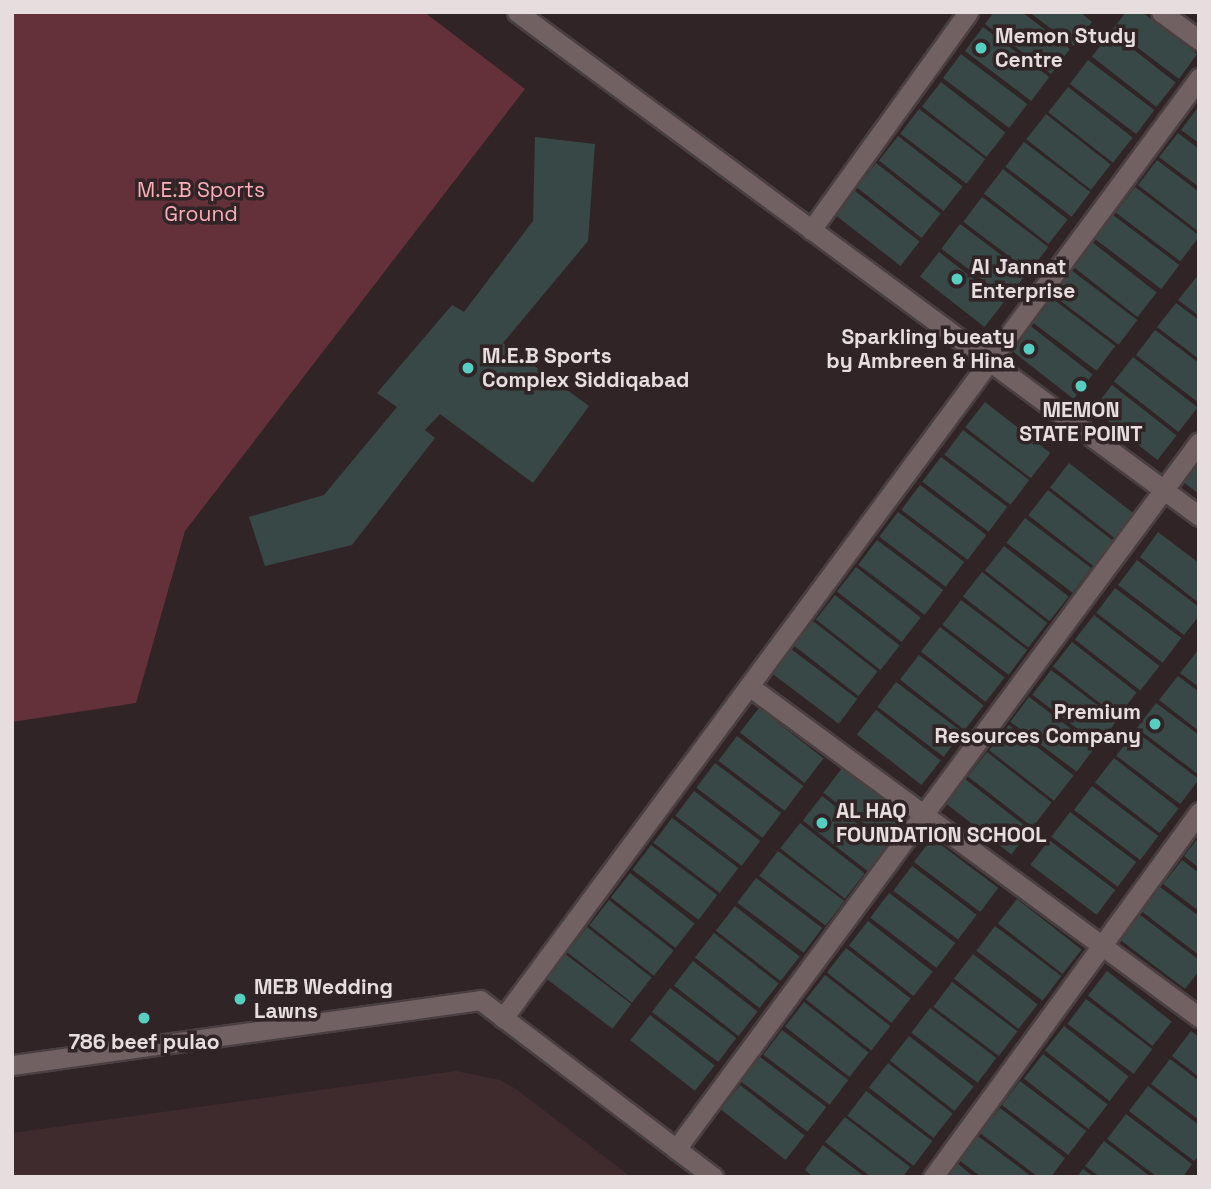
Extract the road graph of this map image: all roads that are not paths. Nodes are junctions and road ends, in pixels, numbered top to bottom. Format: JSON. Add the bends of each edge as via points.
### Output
{"nodes":[{"id":1,"x":517,"y":12,"type":"edge"},
{"id":2,"x":968,"y":12,"type":"edge"},
{"id":3,"x":1161,"y":12,"type":"edge"},
{"id":4,"x":1199,"y":40,"type":"edge"},
{"id":5,"x":1199,"y":78,"type":"edge"},
{"id":6,"x":811,"y":230,"type":"junction"},
{"id":7,"x":988,"y":361,"type":"junction"},
{"id":8,"x":1199,"y":442,"type":"edge"},
{"id":9,"x":1162,"y":489,"type":"junction"},
{"id":10,"x":1199,"y":516,"type":"edge"},
{"id":11,"x":748,"y":686,"type":"junction"},
{"id":12,"x":1199,"y":812,"type":"edge"},
{"id":13,"x":924,"y":813,"type":"junction"},
{"id":14,"x":1101,"y":946,"type":"junction"},
{"id":15,"x":1199,"y":1017,"type":"edge"},
{"id":16,"x":503,"y":1018,"type":"junction"},
{"id":17,"x":12,"y":1065,"type":"edge"},
{"id":18,"x":676,"y":1149,"type":"junction"},
{"id":19,"x":713,"y":1177,"type":"edge"},
{"id":20,"x":933,"y":1177,"type":"edge"}],
"edges":[{"from":1,"to":6,"type":"street"},
{"from":2,"to":6,"type":"street"},
{"from":3,"to":4,"type":"street"},
{"from":5,"to":7,"type":"street"},
{"from":6,"to":7,"type":"street"},
{"from":7,"to":9,"type":"street"},
{"from":7,"to":11,"type":"street"},
{"from":8,"to":9,"type":"street"},
{"from":9,"to":10,"type":"street"},
{"from":9,"to":13,"type":"street"},
{"from":11,"to":13,"type":"street"},
{"from":11,"to":16,"type":"street"},
{"from":12,"to":14,"type":"street"},
{"from":13,"to":14,"type":"street"},
{"from":13,"to":18,"type":"street"},
{"from":14,"to":15,"type":"street"},
{"from":14,"to":20,"type":"street"},
{"from":16,"to":17,"type":"street","via":[[480,1000]]},
{"from":16,"to":18,"type":"street"},
{"from":18,"to":19,"type":"street"}]}
